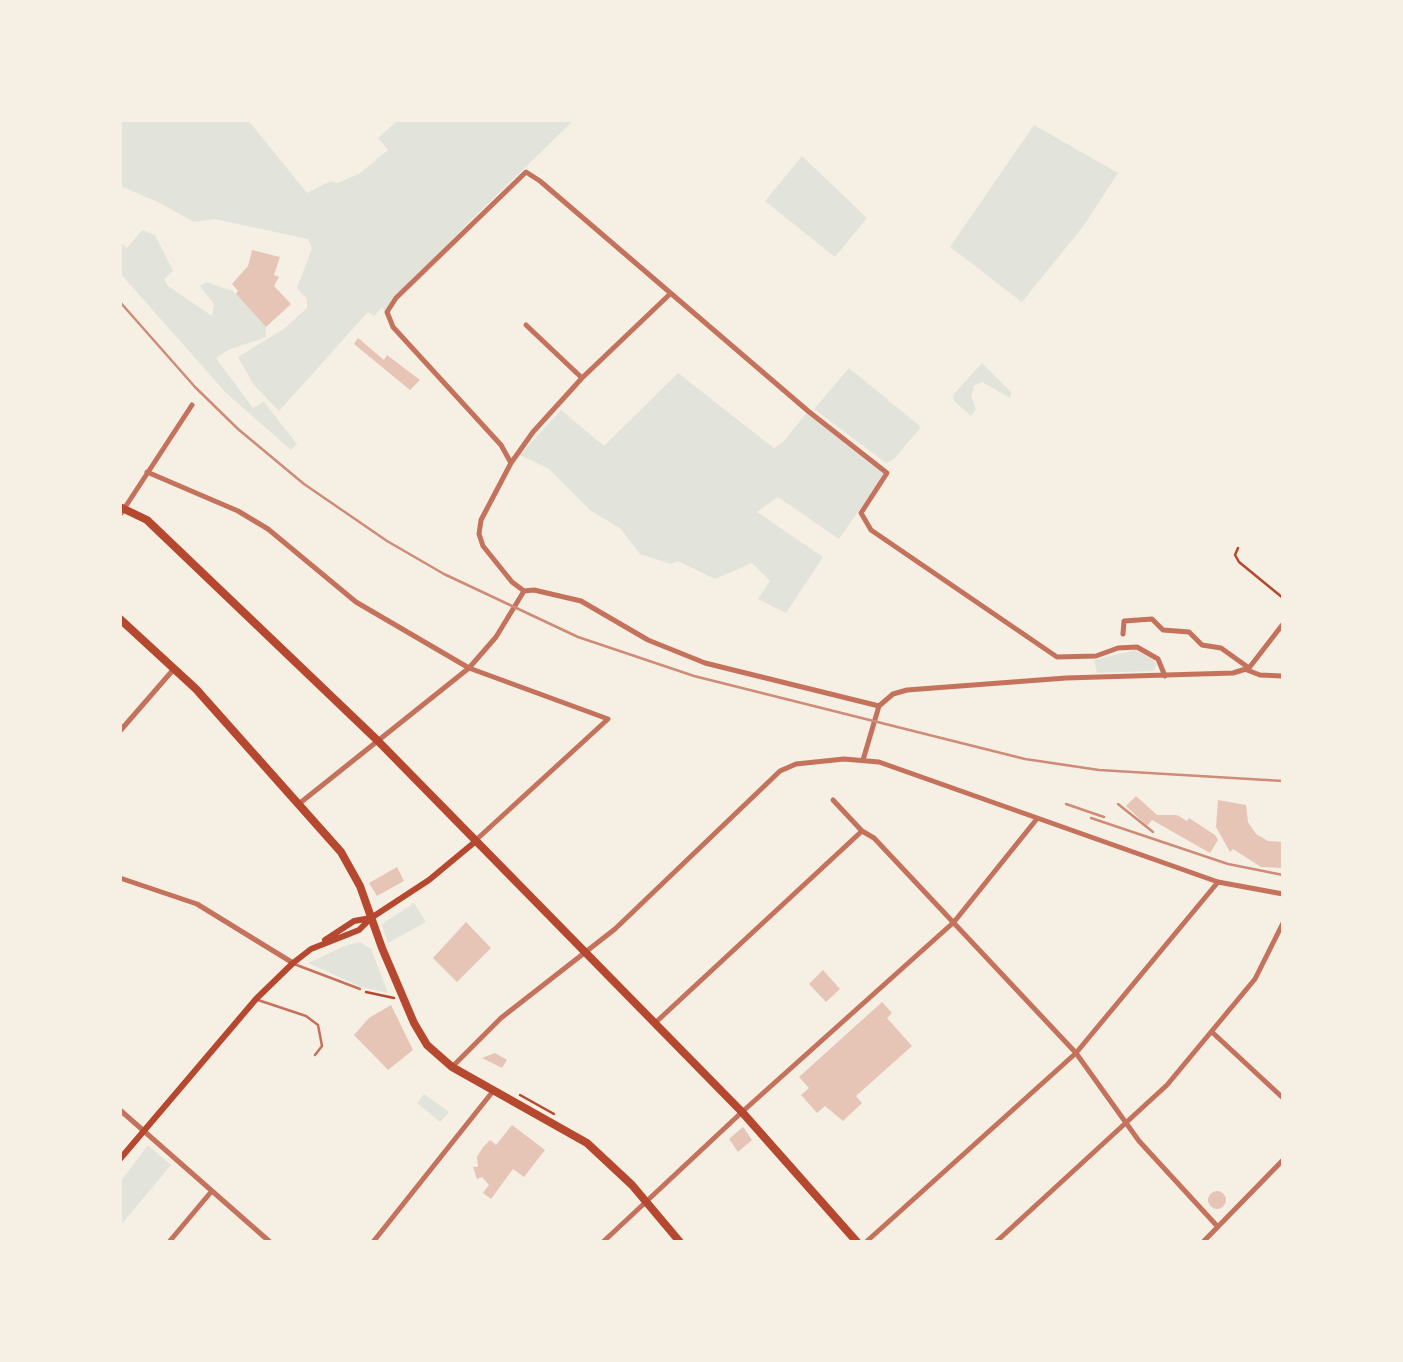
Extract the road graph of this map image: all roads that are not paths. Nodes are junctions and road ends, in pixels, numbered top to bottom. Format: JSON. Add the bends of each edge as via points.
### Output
{"nodes":[{"id":1,"x":670,"y":294,"type":"junction"},
{"id":2,"x":526,"y":326,"type":"dead end"},
{"id":3,"x":582,"y":378,"type":"junction"},
{"id":4,"x":192,"y":405,"type":"dead end"},
{"id":5,"x":511,"y":463,"type":"junction"},
{"id":6,"x":147,"y":472,"type":"junction"},
{"id":7,"x":122,"y":510,"type":"edge"},
{"id":8,"x":524,"y":591,"type":"junction"},
{"id":9,"x":120,"y":618,"type":"edge"},
{"id":10,"x":1283,"y":624,"type":"edge"},
{"id":11,"x":1123,"y":634,"type":"dead end"},
{"id":12,"x":175,"y":668,"type":"junction"},
{"id":13,"x":470,"y":668,"type":"junction"},
{"id":14,"x":1248,"y":669,"type":"junction"},
{"id":15,"x":1165,"y":676,"type":"junction"},
{"id":16,"x":1283,"y":676,"type":"edge"},
{"id":17,"x":879,"y":706,"type":"junction"},
{"id":18,"x":120,"y":731,"type":"edge"},
{"id":19,"x":378,"y":740,"type":"junction"},
{"id":20,"x":864,"y":760,"type":"junction"},
{"id":21,"x":833,"y":800,"type":"dead end"},
{"id":22,"x":300,"y":803,"type":"junction"},
{"id":23,"x":1036,"y":820,"type":"junction"},
{"id":24,"x":862,"y":831,"type":"junction"},
{"id":25,"x":476,"y":840,"type":"junction"},
{"id":26,"x":120,"y":878,"type":"edge"},
{"id":27,"x":1218,"y":882,"type":"junction"},
{"id":28,"x":1283,"y":894,"type":"edge"},
{"id":29,"x":372,"y":918,"type":"junction"},
{"id":30,"x":954,"y":922,"type":"junction"},
{"id":31,"x":1283,"y":923,"type":"edge"},
{"id":32,"x":587,"y":954,"type":"junction"},
{"id":33,"x":293,"y":964,"type":"junction"},
{"id":34,"x":360,"y":989,"type":"road end"},
{"id":35,"x":256,"y":1000,"type":"junction"},
{"id":36,"x":655,"y":1023,"type":"junction"},
{"id":37,"x":1213,"y":1033,"type":"junction"},
{"id":38,"x":1076,"y":1053,"type":"junction"},
{"id":39,"x":315,"y":1055,"type":"dead end"},
{"id":40,"x":452,"y":1066,"type":"junction"},
{"id":41,"x":494,"y":1090,"type":"junction"},
{"id":42,"x":1283,"y":1098,"type":"edge"},
{"id":43,"x":120,"y":1110,"type":"edge"},
{"id":44,"x":742,"y":1112,"type":"junction"},
{"id":45,"x":1128,"y":1123,"type":"junction"},
{"id":46,"x":144,"y":1131,"type":"junction"},
{"id":47,"x":120,"y":1159,"type":"edge"},
{"id":48,"x":1283,"y":1160,"type":"edge"},
{"id":49,"x":211,"y":1192,"type":"junction"},
{"id":50,"x":647,"y":1201,"type":"junction"},
{"id":51,"x":1218,"y":1227,"type":"junction"},
{"id":52,"x":262,"y":1236,"type":"junction"},
{"id":53,"x":169,"y":1242,"type":"edge"},
{"id":54,"x":256,"y":1242,"type":"edge"},
{"id":55,"x":270,"y":1242,"type":"edge"},
{"id":56,"x":373,"y":1242,"type":"edge"},
{"id":57,"x":603,"y":1242,"type":"edge"},
{"id":58,"x":680,"y":1242,"type":"edge"},
{"id":59,"x":857,"y":1242,"type":"edge"},
{"id":60,"x":866,"y":1242,"type":"edge"},
{"id":61,"x":996,"y":1242,"type":"edge"},
{"id":62,"x":1203,"y":1242,"type":"edge"}],
"edges":[{"from":1,"to":3,"type":"street"},
{"from":1,"to":5,"type":"street","via":[[526,172],[396,298],[388,312],[392,327]]},
{"from":1,"to":15,"type":"street","via":[[887,473],[860,513],[871,530],[1057,658],[1137,647],[1158,659]]},
{"from":2,"to":3,"type":"street"},
{"from":3,"to":5,"type":"street"},
{"from":4,"to":6,"type":"street"},
{"from":5,"to":8,"type":"street","via":[[480,534],[503,572]]},
{"from":6,"to":7,"type":"street"},
{"from":6,"to":13,"type":"street","via":[[268,528],[356,602]]},
{"from":7,"to":19,"type":"main road","via":[[146,520]]},
{"from":8,"to":13,"type":"street"},
{"from":8,"to":17,"type":"street","via":[[580,601],[704,663]]},
{"from":9,"to":12,"type":"main road"},
{"from":10,"to":14,"type":"street"},
{"from":11,"to":14,"type":"street","via":[[1124,622],[1152,619],[1163,630],[1188,632],[1202,645],[1222,648]]},
{"from":12,"to":18,"type":"street"},
{"from":12,"to":22,"type":"main road"},
{"from":13,"to":19,"type":"street"},
{"from":13,"to":25,"type":"street","via":[[608,718]]},
{"from":14,"to":15,"type":"street"},
{"from":14,"to":16,"type":"street"},
{"from":15,"to":17,"type":"street","via":[[908,690]]},
{"from":17,"to":20,"type":"street"},
{"from":19,"to":22,"type":"street"},
{"from":19,"to":25,"type":"main road"},
{"from":20,"to":23,"type":"street"},
{"from":20,"to":32,"type":"street","via":[[780,771]]},
{"from":21,"to":24,"type":"street"},
{"from":22,"to":29,"type":"main road","via":[[350,864]]},
{"from":23,"to":27,"type":"street"},
{"from":23,"to":30,"type":"street"},
{"from":24,"to":30,"type":"street"},
{"from":24,"to":36,"type":"street"},
{"from":25,"to":29,"type":"main road"},
{"from":25,"to":32,"type":"main road"},
{"from":26,"to":33,"type":"street","via":[[196,904]]},
{"from":27,"to":28,"type":"street"},
{"from":27,"to":38,"type":"street"},
{"from":29,"to":33,"type":"main road"},
{"from":29,"to":40,"type":"main road","via":[[414,1023]]},
{"from":30,"to":38,"type":"street"},
{"from":30,"to":44,"type":"street"},
{"from":31,"to":37,"type":"street","via":[[1255,979]]},
{"from":32,"to":36,"type":"main road"},
{"from":32,"to":40,"type":"street","via":[[501,1018]]},
{"from":33,"to":34,"type":"lane"},
{"from":33,"to":35,"type":"main road"},
{"from":35,"to":39,"type":"lane","via":[[318,1025],[322,1046]]},
{"from":35,"to":46,"type":"main road"},
{"from":36,"to":44,"type":"main road"},
{"from":37,"to":42,"type":"street"},
{"from":37,"to":45,"type":"street"},
{"from":38,"to":45,"type":"street"},
{"from":38,"to":60,"type":"street"},
{"from":40,"to":41,"type":"main road"},
{"from":41,"to":50,"type":"main road","via":[[587,1143]]},
{"from":41,"to":56,"type":"street"},
{"from":43,"to":46,"type":"street"},
{"from":44,"to":50,"type":"street"},
{"from":44,"to":59,"type":"main road"},
{"from":45,"to":51,"type":"street"},
{"from":45,"to":61,"type":"street"},
{"from":46,"to":47,"type":"main road"},
{"from":46,"to":49,"type":"street"},
{"from":48,"to":51,"type":"street"},
{"from":49,"to":52,"type":"street"},
{"from":49,"to":53,"type":"street"},
{"from":50,"to":57,"type":"street"},
{"from":50,"to":58,"type":"main road"},
{"from":51,"to":62,"type":"street"},
{"from":52,"to":54,"type":"street"},
{"from":52,"to":55,"type":"street"}]}
